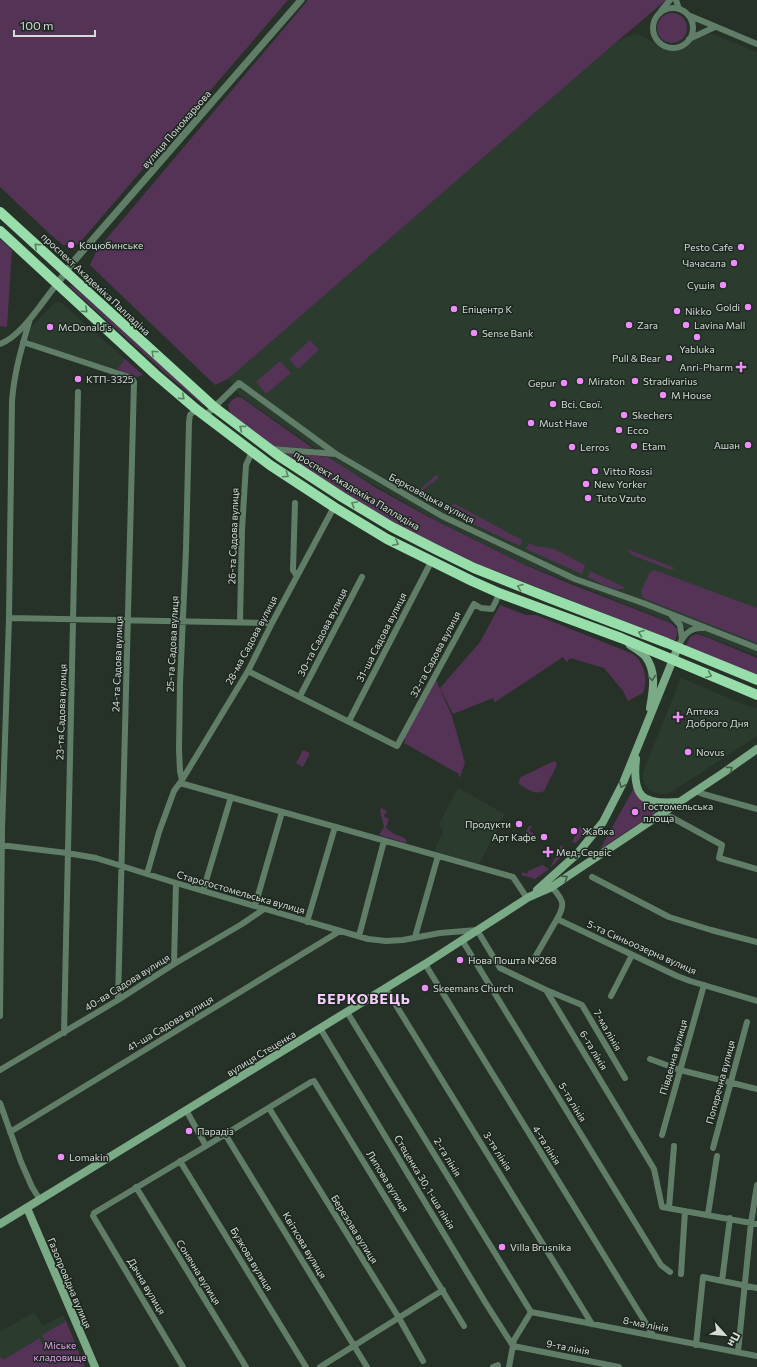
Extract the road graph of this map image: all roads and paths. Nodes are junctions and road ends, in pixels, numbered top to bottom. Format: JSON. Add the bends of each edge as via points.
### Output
{"nodes":[{"id":1,"x":301,"y":0,"type":"edge"},
{"id":2,"x":670,"y":0,"type":"edge"},
{"id":3,"x":676,"y":0,"type":"edge"},
{"id":4,"x":679,"y":9,"type":"junction"},
{"id":5,"x":661,"y":12,"type":"junction"},
{"id":6,"x":688,"y":15,"type":"junction"},
{"id":7,"x":715,"y":27,"type":"junction"},
{"id":8,"x":689,"y":39,"type":"junction"},
{"id":9,"x":757,"y":44,"type":"edge"},
{"id":10,"x":0,"y":212,"type":"edge"},
{"id":11,"x":0,"y":231,"type":"edge"},
{"id":12,"x":66,"y":272,"type":"junction"},
{"id":13,"x":56,"y":284,"type":"junction"},
{"id":14,"x":30,"y":319,"type":"junction"},
{"id":15,"x":23,"y":342,"type":"junction"},
{"id":16,"x":3,"y":343,"type":"edge"},
{"id":17,"x":0,"y":350,"type":"edge"},
{"id":18,"x":78,"y":392,"type":"dead end"},
{"id":19,"x":214,"y":407,"type":"junction"},
{"id":20,"x":196,"y":409,"type":"junction"},
{"id":21,"x":205,"y":416,"type":"junction"},
{"id":22,"x":269,"y":449,"type":"junction"},
{"id":23,"x":252,"y":452,"type":"junction"},
{"id":24,"x":336,"y":454,"type":"junction"},
{"id":25,"x":295,"y":504,"type":"dead end"},
{"id":26,"x":334,"y":507,"type":"junction"},
{"id":27,"x":431,"y":562,"type":"junction"},
{"id":28,"x":297,"y":576,"type":"junction"},
{"id":29,"x":362,"y":577,"type":"dead end"},
{"id":30,"x":499,"y":593,"type":"junction"},
{"id":31,"x":665,"y":612,"type":"junction"},
{"id":32,"x":9,"y":618,"type":"junction"},
{"id":33,"x":129,"y":619,"type":"junction"},
{"id":34,"x":74,"y":620,"type":"junction"},
{"id":35,"x":183,"y":620,"type":"junction"},
{"id":36,"x":240,"y":622,"type":"junction"},
{"id":37,"x":272,"y":623,"type":"junction"},
{"id":38,"x":711,"y":629,"type":"junction"},
{"id":39,"x":621,"y":638,"type":"junction"},
{"id":40,"x":680,"y":643,"type":"junction"},
{"id":41,"x":757,"y":648,"type":"edge"},
{"id":42,"x":673,"y":660,"type":"junction"},
{"id":43,"x":248,"y":671,"type":"junction"},
{"id":44,"x":757,"y":680,"type":"edge"},
{"id":45,"x":757,"y":695,"type":"edge"},
{"id":46,"x":300,"y":696,"type":"junction"},
{"id":47,"x":349,"y":721,"type":"junction"},
{"id":48,"x":647,"y":724,"type":"junction"},
{"id":49,"x":637,"y":749,"type":"junction"},
{"id":50,"x":757,"y":749,"type":"edge"},
{"id":51,"x":757,"y":753,"type":"edge"},
{"id":52,"x":747,"y":756,"type":"junction"},
{"id":53,"x":181,"y":782,"type":"junction"},
{"id":54,"x":696,"y":791,"type":"junction"},
{"id":55,"x":232,"y":797,"type":"junction"},
{"id":56,"x":679,"y":801,"type":"junction"},
{"id":57,"x":757,"y":809,"type":"edge"},
{"id":58,"x":282,"y":812,"type":"junction"},
{"id":59,"x":661,"y":813,"type":"junction"},
{"id":60,"x":335,"y":826,"type":"junction"},
{"id":61,"x":384,"y":841,"type":"junction"},
{"id":62,"x":1,"y":845,"type":"edge"},
{"id":63,"x":67,"y":853,"type":"junction"},
{"id":64,"x":438,"y":856,"type":"junction"},
{"id":65,"x":122,"y":866,"type":"junction"},
{"id":66,"x":757,"y":869,"type":"edge"},
{"id":67,"x":147,"y":874,"type":"junction"},
{"id":68,"x":592,"y":877,"type":"dead end"},
{"id":69,"x":176,"y":883,"type":"junction"},
{"id":70,"x":552,"y":887,"type":"junction"},
{"id":71,"x":203,"y":891,"type":"junction"},
{"id":72,"x":529,"y":897,"type":"junction"},
{"id":73,"x":254,"y":906,"type":"junction"},
{"id":74,"x":264,"y":909,"type":"junction"},
{"id":75,"x":557,"y":919,"type":"junction"},
{"id":76,"x":307,"y":922,"type":"junction"},
{"id":77,"x":477,"y":930,"type":"junction"},
{"id":78,"x":340,"y":931,"type":"junction"},
{"id":79,"x":359,"y":936,"type":"junction"},
{"id":80,"x":415,"y":937,"type":"junction"},
{"id":81,"x":462,"y":940,"type":"junction"},
{"id":82,"x":757,"y":942,"type":"edge"},
{"id":83,"x":632,"y":955,"type":"junction"},
{"id":84,"x":534,"y":959,"type":"dead end"},
{"id":85,"x":174,"y":964,"type":"junction"},
{"id":86,"x":425,"y":964,"type":"junction"},
{"id":87,"x":704,"y":985,"type":"junction"},
{"id":88,"x":386,"y":989,"type":"junction"},
{"id":89,"x":546,"y":990,"type":"junction"},
{"id":90,"x":611,"y":996,"type":"dead end"},
{"id":91,"x":118,"y":1000,"type":"junction"},
{"id":92,"x":757,"y":1001,"type":"edge"},
{"id":93,"x":347,"y":1012,"type":"junction"},
{"id":94,"x":0,"y":1016,"type":"edge"},
{"id":95,"x":747,"y":1022,"type":"dead end"},
{"id":96,"x":320,"y":1028,"type":"junction"},
{"id":97,"x":64,"y":1033,"type":"junction"},
{"id":98,"x":650,"y":1059,"type":"dead end"},
{"id":99,"x":0,"y":1070,"type":"edge"},
{"id":100,"x":680,"y":1070,"type":"junction"},
{"id":101,"x":625,"y":1078,"type":"dead end"},
{"id":102,"x":731,"y":1083,"type":"junction"},
{"id":103,"x":757,"y":1089,"type":"edge"},
{"id":104,"x":0,"y":1103,"type":"edge"},
{"id":105,"x":269,"y":1108,"type":"junction"},
{"id":106,"x":186,"y":1110,"type":"junction"},
{"id":107,"x":10,"y":1132,"type":"junction"},
{"id":108,"x":225,"y":1134,"type":"junction"},
{"id":109,"x":662,"y":1135,"type":"dead end"},
{"id":110,"x":206,"y":1146,"type":"junction"},
{"id":111,"x":674,"y":1146,"type":"dead end"},
{"id":112,"x":712,"y":1148,"type":"dead end"},
{"id":113,"x":717,"y":1156,"type":"dead end"},
{"id":114,"x":180,"y":1161,"type":"junction"},
{"id":115,"x":757,"y":1185,"type":"edge"},
{"id":116,"x":136,"y":1188,"type":"junction"},
{"id":117,"x":40,"y":1200,"type":"junction"},
{"id":118,"x":27,"y":1208,"type":"junction"},
{"id":119,"x":665,"y":1208,"type":"junction"},
{"id":120,"x":685,"y":1211,"type":"junction"},
{"id":121,"x":708,"y":1214,"type":"junction"},
{"id":122,"x":730,"y":1218,"type":"junction"},
{"id":123,"x":754,"y":1223,"type":"edge"},
{"id":124,"x":0,"y":1224,"type":"edge"},
{"id":125,"x":670,"y":1272,"type":"dead end"},
{"id":126,"x":681,"y":1274,"type":"dead end"},
{"id":127,"x":722,"y":1281,"type":"junction"},
{"id":128,"x":746,"y":1286,"type":"junction"},
{"id":129,"x":757,"y":1288,"type":"edge"},
{"id":130,"x":443,"y":1290,"type":"junction"},
{"id":131,"x":531,"y":1312,"type":"junction"},
{"id":132,"x":399,"y":1318,"type":"junction"},
{"id":133,"x":592,"y":1324,"type":"junction"},
{"id":134,"x":464,"y":1326,"type":"dead end"},
{"id":135,"x":653,"y":1335,"type":"junction"},
{"id":136,"x":696,"y":1345,"type":"junction"},
{"id":137,"x":354,"y":1346,"type":"junction"},
{"id":138,"x":513,"y":1346,"type":"junction"},
{"id":139,"x":738,"y":1352,"type":"junction"},
{"id":140,"x":757,"y":1356,"type":"edge"},
{"id":141,"x":423,"y":1361,"type":"dead end"},
{"id":142,"x":95,"y":1367,"type":"edge"},
{"id":143,"x":183,"y":1367,"type":"edge"},
{"id":144,"x":246,"y":1367,"type":"edge"},
{"id":145,"x":306,"y":1367,"type":"edge"},
{"id":146,"x":320,"y":1367,"type":"edge"},
{"id":147,"x":367,"y":1367,"type":"edge"},
{"id":148,"x":509,"y":1367,"type":"edge"},
{"id":149,"x":619,"y":1367,"type":"edge"}],
"edges":[{"from":1,"to":12,"type":"street","name":"вулиця Пономарьова"},
{"from":2,"to":5,"type":"street"},
{"from":3,"to":4,"type":"street"},
{"from":4,"to":5,"type":"street"},
{"from":4,"to":6,"type":"street"},
{"from":5,"to":8,"type":"street","via":[[653,26],[654,36],[661,45],[671,48],[681,46]]},
{"from":6,"to":7,"type":"street"},
{"from":6,"to":8,"type":"street","via":[[693,30]]},
{"from":7,"to":8,"type":"street"},
{"from":7,"to":9,"type":"street"},
{"from":12,"to":10,"type":"highway","name":"проспект Академіка Палладіна","one_way":true},
{"from":11,"to":13,"type":"highway"},
{"from":12,"to":13,"type":"street","name":"вулиця Пономарьова"},
{"from":19,"to":12,"type":"highway","name":"проспект Академіка Палладіна","one_way":true},
{"from":13,"to":14,"type":"street"},
{"from":13,"to":20,"type":"highway","one_way":true},
{"from":14,"to":15,"type":"street"},
{"from":14,"to":16,"type":"street"},
{"from":15,"to":32,"type":"street","via":[[12,401]]},
{"from":15,"to":33,"type":"street","name":"24-та Садова вулиця","via":[[126,376],[134,382]]},
{"from":16,"to":17,"type":"street"},
{"from":18,"to":34,"type":"street","name":"23-тя Садова вулиця"},
{"from":19,"to":21,"type":"street"},
{"from":22,"to":19,"type":"highway","name":"проспект Академіка Палладіна","one_way":true},
{"from":19,"to":24,"type":"street","name":"Берковецька вулиця","via":[[239,383]]},
{"from":20,"to":21,"type":"highway"},
{"from":20,"to":35,"type":"street","name":"25-та Садова вулиця","via":[[190,415],[189,422]]},
{"from":21,"to":23,"type":"highway"},
{"from":22,"to":24,"type":"street"},
{"from":40,"to":22,"type":"highway","name":"проспект Академіка Палладіна","one_way":true,"via":[[503,580],[441,553],[342,497]]},
{"from":23,"to":26,"type":"highway","one_way":true},
{"from":23,"to":36,"type":"street","name":"26-та Садова вулиця","via":[[246,465]]},
{"from":24,"to":31,"type":"street","name":"Берковецька вулиця","via":[[442,516],[575,578]]},
{"from":25,"to":28,"type":"street","via":[[293,570]]},
{"from":26,"to":27,"type":"highway","one_way":true},
{"from":26,"to":28,"type":"street","name":"28-ма Садова вулиця"},
{"from":27,"to":30,"type":"highway"},
{"from":27,"to":47,"type":"street","name":"31-ша Садова вулиця"},
{"from":28,"to":37,"type":"street","name":"28-ма Садова вулиця"},
{"from":29,"to":46,"type":"street","name":"30-та Садова вулиця"},
{"from":30,"to":39,"type":"highway"},
{"from":30,"to":47,"type":"street","name":"32-га Садова вулиця","via":[[492,609],[474,604],[397,746]]},
{"from":31,"to":38,"type":"street","name":"Берковецька вулиця"},
{"from":31,"to":40,"type":"street","name":"Берковецька вулиця","via":[[678,622],[681,629]]},
{"from":32,"to":34,"type":"street"},
{"from":32,"to":62,"type":"street"},
{"from":33,"to":34,"type":"street"},
{"from":33,"to":35,"type":"street"},
{"from":33,"to":65,"type":"street","name":"24-та Садова вулиця"},
{"from":34,"to":63,"type":"street","name":"23-тя Садова вулиця"},
{"from":35,"to":36,"type":"street"},
{"from":35,"to":53,"type":"street","name":"25-та Садова вулиця","via":[[179,750]]},
{"from":36,"to":37,"type":"street"},
{"from":37,"to":43,"type":"street","name":"28-ма Садова вулиця"},
{"from":38,"to":40,"type":"street","name":"Берковецька вулиця","via":[[694,629],[686,634]]},
{"from":38,"to":41,"type":"street","name":"Берковецька вулиця"},
{"from":39,"to":42,"type":"highway"},
{"from":39,"to":48,"type":"main road","one_way":true,"via":[[644,656],[653,677]]},
{"from":40,"to":42,"type":"main road"},
{"from":40,"to":44,"type":"highway"},
{"from":42,"to":45,"type":"highway","one_way":true},
{"from":42,"to":48,"type":"main road"},
{"from":43,"to":46,"type":"street"},
{"from":43,"to":53,"type":"street","name":"28-ма Садова вулиця"},
{"from":46,"to":47,"type":"street"},
{"from":48,"to":49,"type":"main road"},
{"from":49,"to":56,"type":"main road","via":[[635,775],[642,796],[655,802]]},
{"from":49,"to":72,"type":"main road","name":"вулиця Стеценка","one_way":true,"via":[[603,822],[572,859]]},
{"from":50,"to":52,"type":"main road"},
{"from":51,"to":52,"type":"main road"},
{"from":54,"to":52,"type":"main road","one_way":true},
{"from":53,"to":55,"type":"street"},
{"from":53,"to":67,"type":"street","via":[[174,791],[167,809]]},
{"from":54,"to":56,"type":"main road"},
{"from":54,"to":57,"type":"street"},
{"from":55,"to":58,"type":"street"},
{"from":55,"to":71,"type":"street"},
{"from":56,"to":59,"type":"main road","name":"вулиця Стеценка"},
{"from":58,"to":60,"type":"street"},
{"from":58,"to":73,"type":"street"},
{"from":59,"to":66,"type":"street","via":[[722,845],[719,858]]},
{"from":70,"to":59,"type":"main road","name":"вулиця Стеценка","one_way":true},
{"from":60,"to":61,"type":"street"},
{"from":60,"to":76,"type":"street"},
{"from":61,"to":64,"type":"street"},
{"from":61,"to":79,"type":"street"},
{"from":62,"to":63,"type":"street","name":"Старогостомельська вулиця"},
{"from":62,"to":94,"type":"street"},
{"from":63,"to":65,"type":"street","name":"Старогостомельська вулиця"},
{"from":63,"to":97,"type":"street","name":"23-тя Садова вулиця"},
{"from":64,"to":72,"type":"street","via":[[513,877]]},
{"from":64,"to":80,"type":"street"},
{"from":65,"to":67,"type":"street","name":"Старогостомельська вулиця"},
{"from":65,"to":91,"type":"street","name":"24-та Садова вулиця"},
{"from":67,"to":69,"type":"street","name":"Старогостомельська вулиця"},
{"from":68,"to":82,"type":"street","via":[[669,917]]},
{"from":69,"to":71,"type":"street","name":"Старогостомельська вулиця"},
{"from":69,"to":85,"type":"street"},
{"from":70,"to":72,"type":"main road","name":"вулиця Стеценка"},
{"from":70,"to":75,"type":"street","via":[[561,898],[563,908]]},
{"from":71,"to":73,"type":"street","name":"Старогостомельська вулиця"},
{"from":72,"to":77,"type":"main road","name":"вулиця Стеценка"},
{"from":73,"to":74,"type":"street","name":"Старогостомельська вулиця"},
{"from":74,"to":76,"type":"street","name":"Старогостомельська вулиця"},
{"from":74,"to":85,"type":"street","name":"40-ва Садова вулиця"},
{"from":75,"to":83,"type":"street","name":"5-та Синьоозерна вулиця"},
{"from":75,"to":84,"type":"street"},
{"from":76,"to":78,"type":"street","name":"Старогостомельська вулиця"},
{"from":77,"to":80,"type":"street","name":"Старогостомельська вулиця"},
{"from":77,"to":81,"type":"main road","name":"вулиця Стеценка"},
{"from":77,"to":89,"type":"street","via":[[500,968]]},
{"from":78,"to":79,"type":"street","name":"Старогостомельська вулиця"},
{"from":78,"to":107,"type":"street","name":"41-ша Садова вулиця"},
{"from":79,"to":80,"type":"street","name":"Старогостомельська вулиця","via":[[386,941]]},
{"from":81,"to":86,"type":"main road","name":"вулиця Стеценка"},
{"from":81,"to":125,"type":"street","name":"5-та лінія","via":[[656,1258]]},
{"from":83,"to":87,"type":"street","name":"5-та Синьоозерна вулиця","via":[[677,976]]},
{"from":83,"to":90,"type":"street"},
{"from":85,"to":91,"type":"street","name":"40-ва Садова вулиця"},
{"from":86,"to":88,"type":"main road","name":"вулиця Стеценка"},
{"from":86,"to":135,"type":"street","name":"4-та лінія"},
{"from":87,"to":92,"type":"street","name":"5-та Синьоозерна вулиця"},
{"from":87,"to":100,"type":"street","name":"Південна вулиця"},
{"from":88,"to":93,"type":"main road","name":"вулиця Стеценка"},
{"from":88,"to":133,"type":"street","name":"3-тя лінія"},
{"from":89,"to":101,"type":"street","name":"7-ма лінія","via":[[582,1005]]},
{"from":89,"to":119,"type":"street","name":"6-та лінія","via":[[654,1169]]},
{"from":91,"to":97,"type":"street","name":"40-ва Садова вулиця"},
{"from":93,"to":96,"type":"main road","name":"вулиця Стеценка"},
{"from":93,"to":131,"type":"street","name":"2-га лінія"},
{"from":95,"to":102,"type":"street","name":"Поперечна вулиця"},
{"from":96,"to":106,"type":"main road","name":"вулиця Стеценка"},
{"from":96,"to":138,"type":"street","name":"Стеценка 30, 1-ша лінія"},
{"from":97,"to":99,"type":"street","name":"40-ва Садова вулиця"},
{"from":98,"to":100,"type":"street"},
{"from":100,"to":102,"type":"street"},
{"from":100,"to":109,"type":"street","name":"Південна вулиця"},
{"from":102,"to":103,"type":"street"},
{"from":102,"to":112,"type":"street","name":"Поперечна вулиця"},
{"from":104,"to":107,"type":"street"},
{"from":105,"to":108,"type":"street"},
{"from":105,"to":130,"type":"street","name":"Липова вулиця","via":[[315,1082]]},
{"from":105,"to":132,"type":"street","name":"Березова вулиця"},
{"from":106,"to":110,"type":"street"},
{"from":106,"to":117,"type":"main road","name":"вулиця Стеценка"},
{"from":107,"to":117,"type":"street","via":[[32,1187]]},
{"from":108,"to":110,"type":"street"},
{"from":108,"to":137,"type":"street","name":"Квіткова вулиця"},
{"from":110,"to":114,"type":"street"},
{"from":111,"to":119,"type":"street"},
{"from":113,"to":121,"type":"street"},
{"from":114,"to":116,"type":"street"},
{"from":114,"to":145,"type":"street","name":"Бузкова вулиця"},
{"from":115,"to":123,"type":"street"},
{"from":116,"to":143,"type":"street","name":"Дачна вулиця","via":[[93,1216]]},
{"from":116,"to":144,"type":"street","name":"Сонячна вулиця"},
{"from":117,"to":118,"type":"main road","name":"вулиця Стеценка"},
{"from":118,"to":124,"type":"main road","name":"вулиця Стеценка"},
{"from":118,"to":142,"type":"main road","name":"Газопровідна вулиця"},
{"from":119,"to":120,"type":"street"},
{"from":120,"to":121,"type":"street"},
{"from":120,"to":126,"type":"street"},
{"from":121,"to":122,"type":"street"},
{"from":122,"to":123,"type":"street"},
{"from":122,"to":127,"type":"street"},
{"from":123,"to":128,"type":"street"},
{"from":127,"to":128,"type":"street"},
{"from":127,"to":136,"type":"street","via":[[703,1277]]},
{"from":128,"to":129,"type":"street"},
{"from":128,"to":139,"type":"street"},
{"from":130,"to":132,"type":"street"},
{"from":130,"to":134,"type":"street","name":"Липова вулиця"},
{"from":131,"to":133,"type":"street","name":"8-ма лінія"},
{"from":131,"to":138,"type":"street","via":[[517,1334]]},
{"from":132,"to":137,"type":"street"},
{"from":132,"to":141,"type":"street","name":"Березова вулиця"},
{"from":133,"to":135,"type":"street","name":"8-ма лінія"},
{"from":135,"to":136,"type":"street","name":"8-ма лінія"},
{"from":136,"to":139,"type":"street","name":"8-ма лінія"},
{"from":137,"to":146,"type":"street"},
{"from":137,"to":147,"type":"street","name":"Квіткова вулиця"},
{"from":138,"to":148,"type":"street"},
{"from":138,"to":149,"type":"street","name":"9-та лінія"},
{"from":139,"to":140,"type":"street","name":"8-ма лінія"}]}
